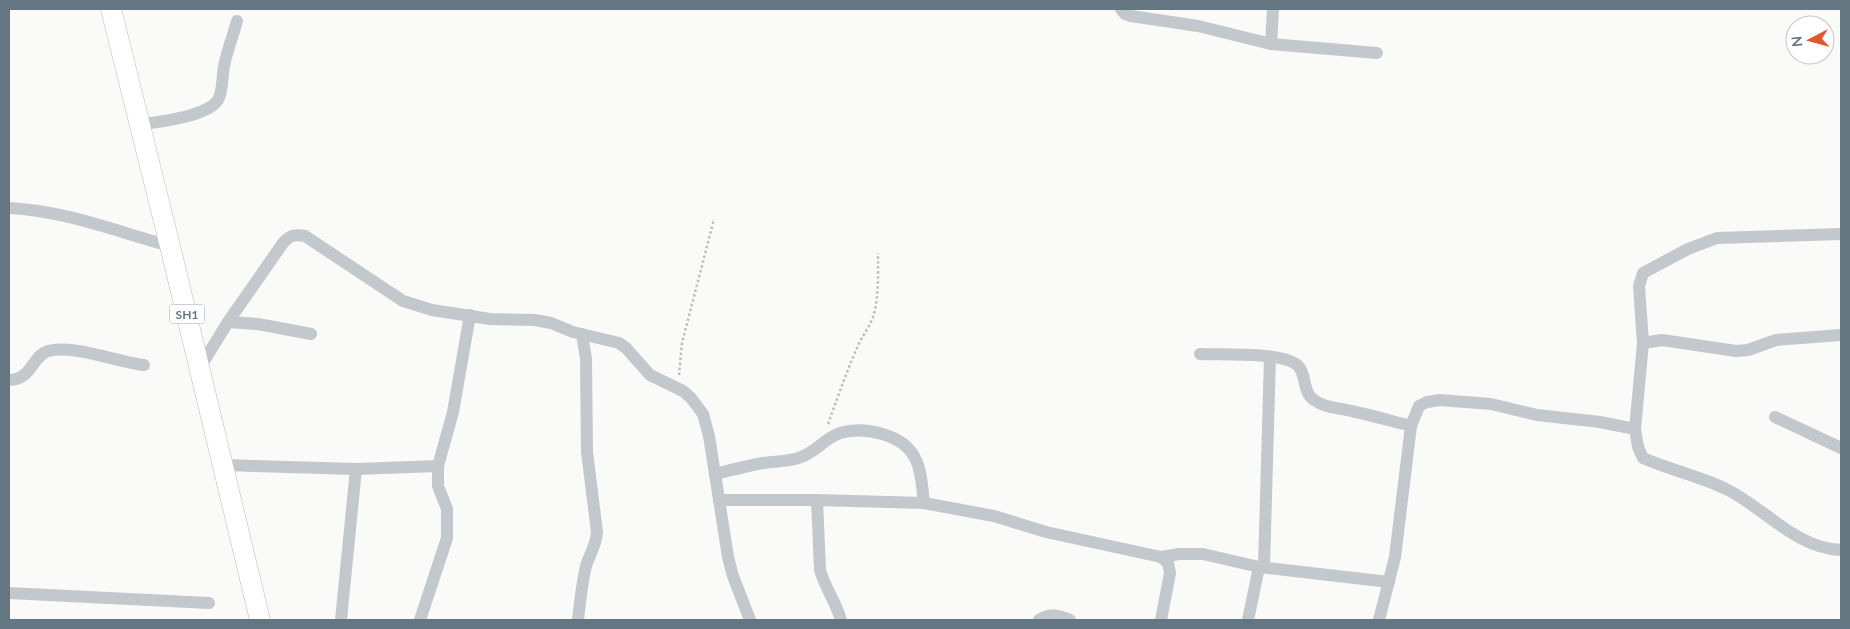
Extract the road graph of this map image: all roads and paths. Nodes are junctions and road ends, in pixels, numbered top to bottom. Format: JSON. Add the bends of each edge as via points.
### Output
{"nodes":[{"id":1,"x":111,"y":9,"type":"edge"},
{"id":2,"x":1121,"y":9,"type":"edge"},
{"id":3,"x":1273,"y":9,"type":"edge"},
{"id":4,"x":237,"y":21,"type":"dead end"},
{"id":5,"x":1270,"y":44,"type":"junction"},
{"id":6,"x":1377,"y":53,"type":"dead end"},
{"id":7,"x":141,"y":125,"type":"junction"},
{"id":8,"x":9,"y":208,"type":"edge"},
{"id":9,"x":714,"y":219,"type":"dead end"},
{"id":10,"x":1841,"y":234,"type":"edge"},
{"id":11,"x":170,"y":246,"type":"junction"},
{"id":12,"x":878,"y":253,"type":"dead end"},
{"id":13,"x":470,"y":315,"type":"junction"},
{"id":14,"x":228,"y":322,"type":"junction"},
{"id":15,"x":311,"y":334,"type":"dead end"},
{"id":16,"x":582,"y":334,"type":"junction"},
{"id":17,"x":1841,"y":335,"type":"edge"},
{"id":18,"x":1643,"y":343,"type":"junction"},
{"id":19,"x":1200,"y":354,"type":"dead end"},
{"id":20,"x":1270,"y":357,"type":"junction"},
{"id":21,"x":144,"y":365,"type":"dead end"},
{"id":22,"x":200,"y":369,"type":"junction"},
{"id":23,"x":9,"y":380,"type":"edge"},
{"id":24,"x":683,"y":392,"type":"junction"},
{"id":25,"x":1775,"y":417,"type":"dead end"},
{"id":26,"x":1411,"y":426,"type":"junction"},
{"id":27,"x":1635,"y":429,"type":"junction"},
{"id":28,"x":820,"y":446,"type":"junction"},
{"id":29,"x":1841,"y":448,"type":"edge"},
{"id":30,"x":222,"y":465,"type":"junction"},
{"id":31,"x":438,"y":466,"type":"junction"},
{"id":32,"x":356,"y":469,"type":"junction"},
{"id":33,"x":715,"y":474,"type":"junction"},
{"id":34,"x":719,"y":500,"type":"junction"},
{"id":35,"x":817,"y":500,"type":"junction"},
{"id":36,"x":924,"y":503,"type":"junction"},
{"id":37,"x":1841,"y":550,"type":"edge"},
{"id":38,"x":1161,"y":557,"type":"junction"},
{"id":39,"x":1261,"y":567,"type":"junction"},
{"id":40,"x":1389,"y":582,"type":"junction"},
{"id":41,"x":9,"y":593,"type":"edge"},
{"id":42,"x":209,"y":603,"type":"dead end"},
{"id":43,"x":260,"y":620,"type":"edge"},
{"id":44,"x":341,"y":620,"type":"edge"},
{"id":45,"x":420,"y":620,"type":"edge"},
{"id":46,"x":578,"y":620,"type":"edge"},
{"id":47,"x":750,"y":620,"type":"edge"},
{"id":48,"x":840,"y":620,"type":"edge"},
{"id":49,"x":1038,"y":620,"type":"edge"},
{"id":50,"x":1070,"y":620,"type":"edge"},
{"id":51,"x":1161,"y":620,"type":"edge"},
{"id":52,"x":1248,"y":620,"type":"edge"},
{"id":53,"x":1379,"y":620,"type":"edge"}],
"edges":[{"from":1,"to":7,"type":"main road","number":"SH1"},
{"from":2,"to":5,"type":"street","via":[[1131,16],[1198,26]]},
{"from":3,"to":5,"type":"street"},
{"from":4,"to":7,"type":"street","via":[[214,105],[189,115]]},
{"from":5,"to":6,"type":"street"},
{"from":7,"to":11,"type":"main road","number":"SH1"},
{"from":8,"to":11,"type":"street","via":[[65,215]]},
{"from":9,"to":24,"type":"path","via":[[682,342],[679,369]]},
{"from":10,"to":18,"type":"street","via":[[1716,238],[1648,270],[1643,273],[1638,286]]},
{"from":11,"to":22,"type":"main road","number":"SH1"},
{"from":12,"to":28,"type":"path","via":[[874,312],[852,358]]},
{"from":13,"to":14,"type":"street","via":[[432,310],[402,301],[305,236],[297,234],[283,243]]},
{"from":13,"to":16,"type":"street","via":[[535,320]]},
{"from":13,"to":31,"type":"street","via":[[453,412]]},
{"from":14,"to":15,"type":"street"},
{"from":14,"to":22,"type":"street"},
{"from":16,"to":24,"type":"street","via":[[619,343],[650,375]]},
{"from":16,"to":46,"type":"street","via":[[586,359],[587,452],[597,532],[596,544],[587,564]]},
{"from":17,"to":18,"type":"street","via":[[1776,340],[1736,351],[1662,340]]},
{"from":18,"to":27,"type":"street"},
{"from":19,"to":20,"type":"street"},
{"from":20,"to":26,"type":"street","via":[[1296,364],[1305,389],[1314,400],[1330,407]]},
{"from":20,"to":39,"type":"street"},
{"from":21,"to":23,"type":"street","via":[[78,351],[46,351],[24,375]]},
{"from":22,"to":30,"type":"main road","number":"SH1"},
{"from":24,"to":33,"type":"street","via":[[703,414]]},
{"from":25,"to":29,"type":"street"},
{"from":26,"to":27,"type":"street","via":[[1419,406],[1440,400],[1491,404]]},
{"from":26,"to":40,"type":"street"},
{"from":27,"to":37,"type":"street","via":[[1643,458],[1725,488],[1801,539]]},
{"from":28,"to":33,"type":"street","via":[[802,457]]},
{"from":28,"to":36,"type":"street","via":[[835,436],[853,431],[890,436],[908,448],[915,458]]},
{"from":30,"to":32,"type":"street"},
{"from":30,"to":43,"type":"main road","number":"SH1"},
{"from":31,"to":32,"type":"street"},
{"from":31,"to":45,"type":"street","via":[[438,486],[447,509],[447,538]]},
{"from":32,"to":44,"type":"street"},
{"from":33,"to":34,"type":"street"},
{"from":34,"to":35,"type":"street"},
{"from":34,"to":47,"type":"street","via":[[728,557]]},
{"from":35,"to":36,"type":"street"},
{"from":35,"to":48,"type":"street","via":[[820,570]]},
{"from":36,"to":38,"type":"street","via":[[994,516],[1046,532]]},
{"from":38,"to":39,"type":"street","via":[[1202,554]]},
{"from":38,"to":51,"type":"street","via":[[1168,563],[1170,573]]},
{"from":39,"to":40,"type":"street"},
{"from":39,"to":52,"type":"street"},
{"from":40,"to":53,"type":"street"},
{"from":41,"to":42,"type":"street"},
{"from":49,"to":50,"type":"street","via":[[1052,615]]}]}
